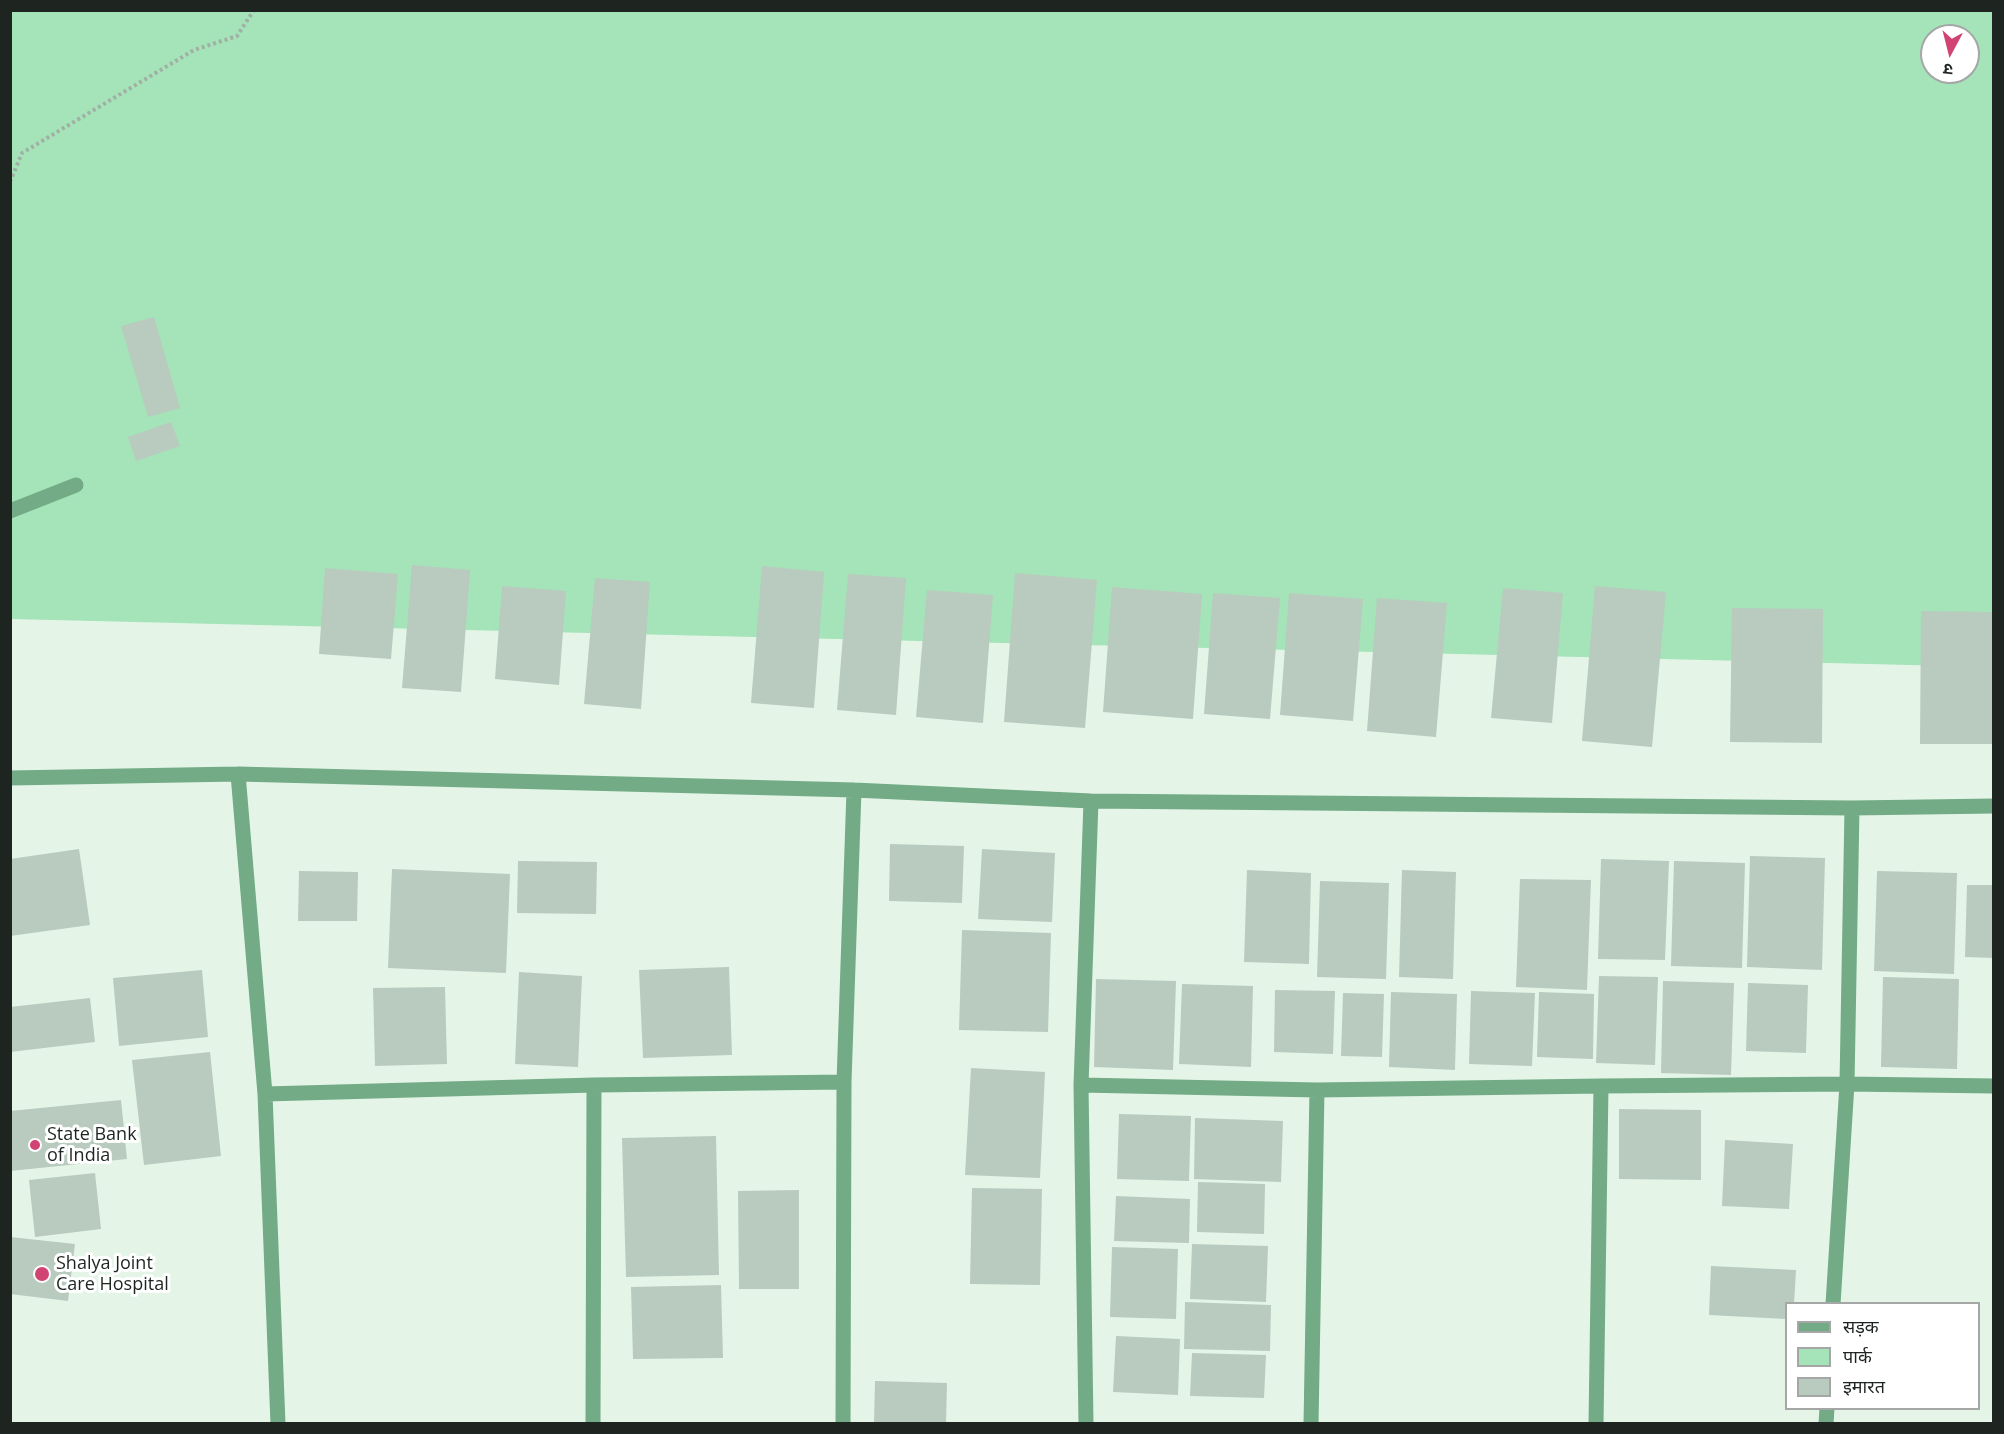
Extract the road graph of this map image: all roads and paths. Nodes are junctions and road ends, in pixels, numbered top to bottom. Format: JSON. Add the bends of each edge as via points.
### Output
{"nodes":[{"id":1,"x":254,"y":10,"type":"edge"},
{"id":2,"x":10,"y":182,"type":"edge"},
{"id":3,"x":76,"y":485,"type":"dead end"},
{"id":4,"x":10,"y":511,"type":"edge"},
{"id":5,"x":238,"y":774,"type":"junction"},
{"id":6,"x":10,"y":778,"type":"edge"},
{"id":7,"x":854,"y":790,"type":"junction"},
{"id":8,"x":1091,"y":801,"type":"junction"},
{"id":9,"x":1994,"y":806,"type":"edge"},
{"id":10,"x":1851,"y":808,"type":"junction"},
{"id":11,"x":844,"y":1082,"type":"junction"},
{"id":12,"x":1847,"y":1084,"type":"junction"},
{"id":13,"x":594,"y":1085,"type":"junction"},
{"id":14,"x":1082,"y":1085,"type":"junction"},
{"id":15,"x":1601,"y":1086,"type":"junction"},
{"id":16,"x":1994,"y":1086,"type":"edge"},
{"id":17,"x":1317,"y":1090,"type":"junction"},
{"id":18,"x":265,"y":1095,"type":"junction"},
{"id":19,"x":1833,"y":1302,"type":"edge"},
{"id":20,"x":278,"y":1424,"type":"edge"},
{"id":21,"x":593,"y":1424,"type":"edge"},
{"id":22,"x":843,"y":1424,"type":"edge"},
{"id":23,"x":1086,"y":1424,"type":"edge"},
{"id":24,"x":1311,"y":1424,"type":"edge"},
{"id":25,"x":1596,"y":1424,"type":"edge"}],
"edges":[{"from":1,"to":2,"type":"path","via":[[237,36],[195,50],[22,153]]},
{"from":3,"to":4,"type":"street"},
{"from":5,"to":6,"type":"street"},
{"from":5,"to":7,"type":"street"},
{"from":5,"to":18,"type":"street"},
{"from":7,"to":8,"type":"street"},
{"from":7,"to":11,"type":"street"},
{"from":8,"to":10,"type":"street"},
{"from":8,"to":14,"type":"street"},
{"from":9,"to":10,"type":"street"},
{"from":10,"to":12,"type":"street"},
{"from":11,"to":13,"type":"street"},
{"from":11,"to":22,"type":"street"},
{"from":12,"to":15,"type":"street"},
{"from":12,"to":16,"type":"street"},
{"from":12,"to":19,"type":"street"},
{"from":13,"to":18,"type":"street"},
{"from":13,"to":21,"type":"street"},
{"from":14,"to":17,"type":"street"},
{"from":14,"to":23,"type":"street"},
{"from":15,"to":17,"type":"street"},
{"from":15,"to":25,"type":"street"},
{"from":17,"to":24,"type":"street"},
{"from":18,"to":20,"type":"street"}]}
